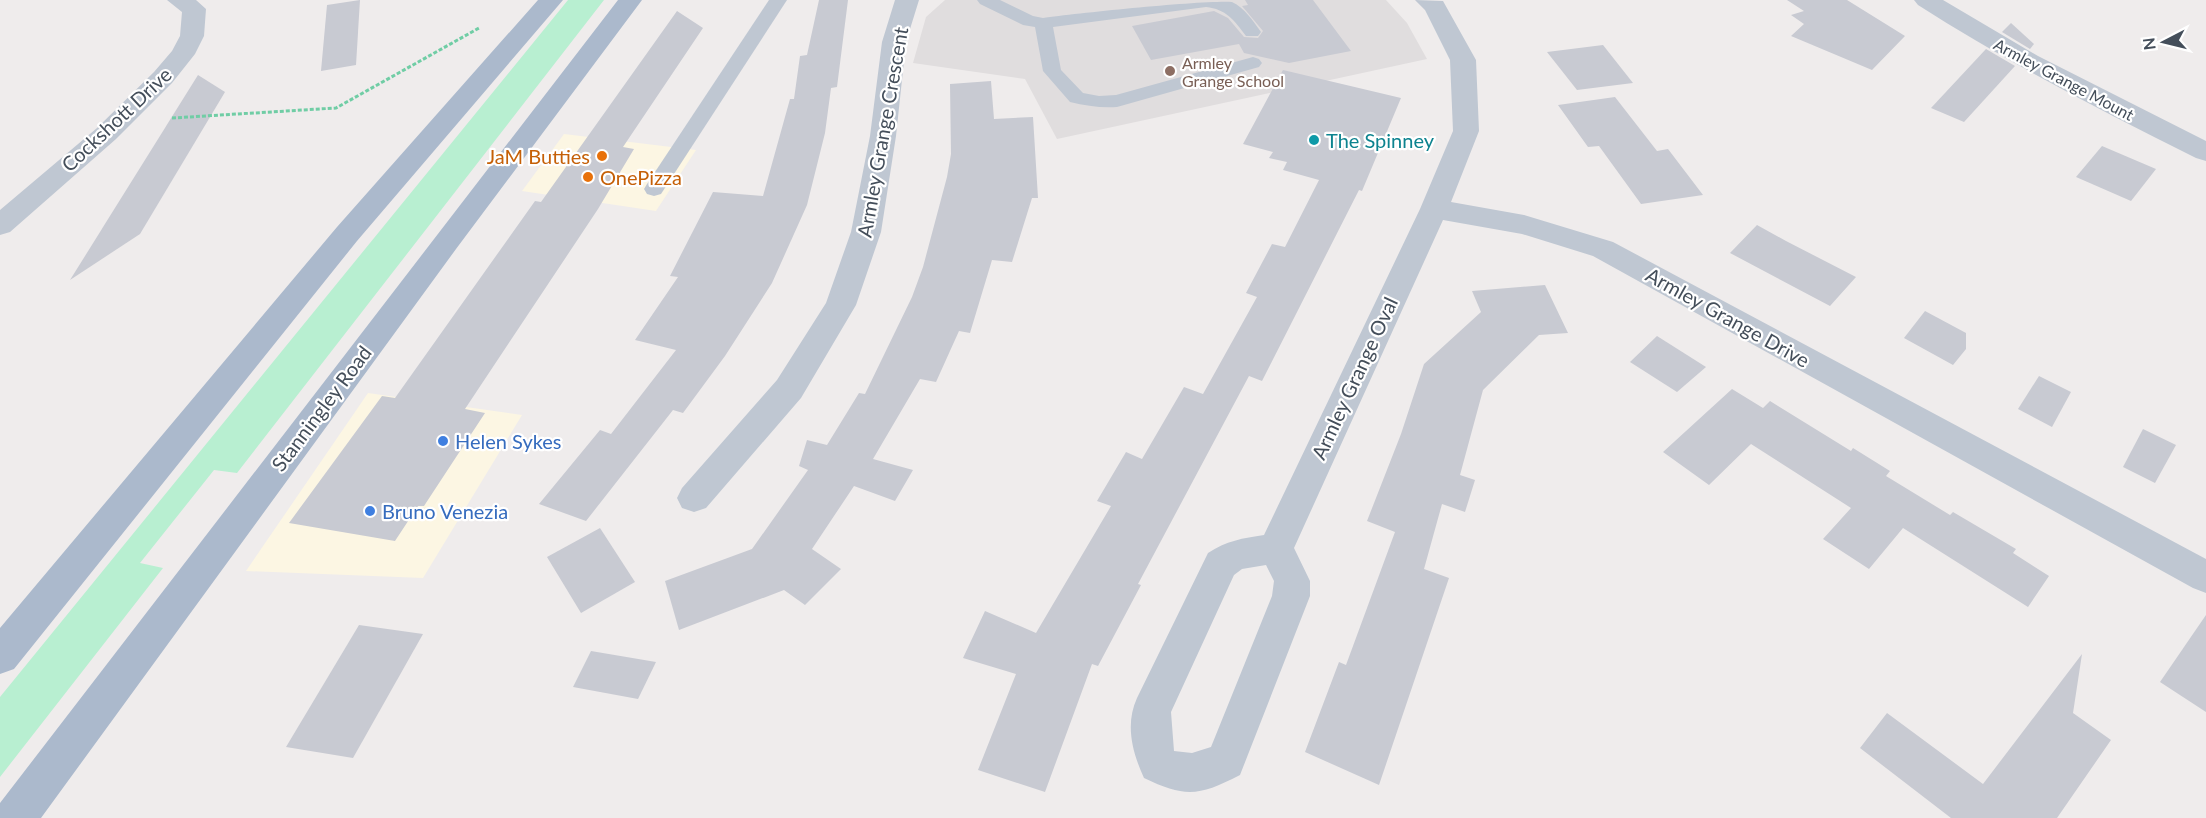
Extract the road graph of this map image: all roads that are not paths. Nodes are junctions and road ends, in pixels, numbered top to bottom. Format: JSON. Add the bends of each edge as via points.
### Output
{"nodes":[{"id":1,"x":179,"y":0,"type":"edge"},
{"id":2,"x":551,"y":0,"type":"edge"},
{"id":3,"x":630,"y":0,"type":"edge"},
{"id":4,"x":778,"y":0,"type":"edge"},
{"id":5,"x":907,"y":0,"type":"edge"},
{"id":6,"x":986,"y":0,"type":"edge"},
{"id":7,"x":1427,"y":0,"type":"edge"},
{"id":8,"x":1926,"y":0,"type":"edge"},
{"id":9,"x":1042,"y":23,"type":"junction"},
{"id":10,"x":1252,"y":32,"type":"dead end"},
{"id":11,"x":1253,"y":63,"type":"dead end"},
{"id":12,"x":2206,"y":152,"type":"edge"},
{"id":13,"x":654,"y":189,"type":"dead end"},
{"id":14,"x":1434,"y":209,"type":"junction"},
{"id":15,"x":1,"y":224,"type":"edge"},
{"id":16,"x":694,"y":498,"type":"dead end"},
{"id":17,"x":1276,"y":548,"type":"junction"},
{"id":18,"x":2206,"y":577,"type":"edge"},
{"id":19,"x":0,"y":657,"type":"edge"},
{"id":20,"x":15,"y":818,"type":"edge"}],
"edges":[{"from":1,"to":15,"type":"street","name":"Cockshott Drive","via":[[194,9],[192,38],[170,71]]},
{"from":2,"to":19,"type":"main road","via":[[346,234]]},
{"from":3,"to":20,"type":"main road","name":"Stanningley Road"},
{"from":4,"to":13,"type":"lane"},
{"from":5,"to":16,"type":"street","name":"Armley Grange Crescent","via":[[894,42],[866,232],[841,305],[789,389]]},
{"from":6,"to":9,"type":"lane","via":[[1029,21]]},
{"from":7,"to":14,"type":"street","via":[[1435,6],[1463,60],[1466,131]]},
{"from":8,"to":12,"type":"street","name":"Armley Grange Mount","via":[[1980,35]]},
{"from":9,"to":10,"type":"lane","via":[[1206,2],[1233,8]]},
{"from":9,"to":11,"type":"lane","via":[[1052,71],[1077,98],[1117,101]]},
{"from":14,"to":17,"type":"street","name":"Armley Grange Oval"},
{"from":14,"to":18,"type":"street","name":"Armley Grange Drive","via":[[1524,225],[1603,249]]},
{"from":17,"to":17,"type":"street","via":[[1292,581],[1291,596],[1226,761],[1203,773],[1176,773],[1158,764],[1152,745],[1151,711],[1221,564],[1234,555]]}]}
